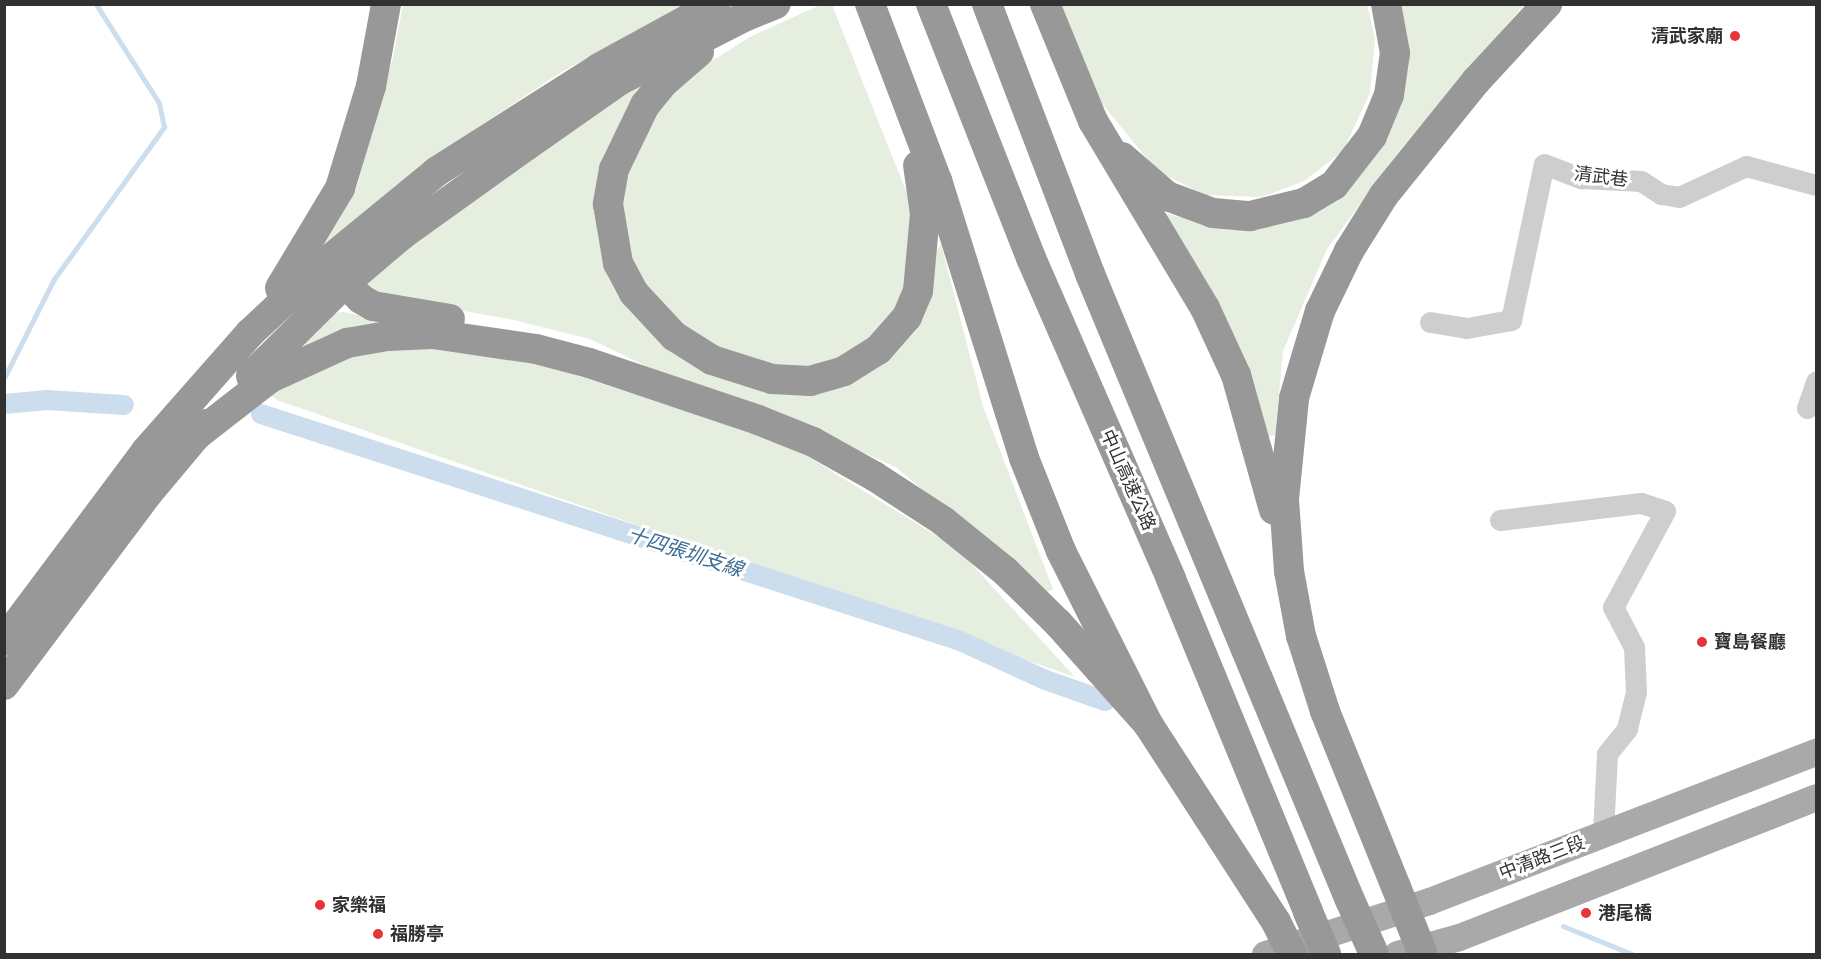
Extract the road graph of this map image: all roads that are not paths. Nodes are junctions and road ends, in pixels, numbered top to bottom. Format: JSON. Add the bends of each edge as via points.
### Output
{"nodes":[{"id":1,"x":386,"y":4,"type":"edge"},
{"id":2,"x":716,"y":4,"type":"edge"},
{"id":3,"x":776,"y":4,"type":"edge"},
{"id":4,"x":987,"y":4,"type":"edge"},
{"id":5,"x":1045,"y":4,"type":"edge"},
{"id":6,"x":1386,"y":4,"type":"edge"},
{"id":7,"x":1547,"y":4,"type":"edge"},
{"id":8,"x":931,"y":5,"type":"edge"},
{"id":9,"x":746,"y":16,"type":"junction"},
{"id":10,"x":875,"y":16,"type":"edge"},
{"id":11,"x":909,"y":109,"type":"junction"},
{"id":12,"x":1093,"y":121,"type":"junction"},
{"id":13,"x":1816,"y":185,"type":"edge"},
{"id":14,"x":334,"y":273,"type":"junction"},
{"id":15,"x":1430,"y":322,"type":"dead end"},
{"id":16,"x":250,"y":333,"type":"junction"},
{"id":17,"x":1816,"y":382,"type":"edge"},
{"id":18,"x":661,"y":386,"type":"junction"},
{"id":19,"x":1808,"y":408,"type":"dead end"},
{"id":20,"x":193,"y":438,"type":"junction"},
{"id":21,"x":1500,"y":520,"type":"dead end"},
{"id":22,"x":1289,"y":570,"type":"junction"},
{"id":23,"x":4,"y":640,"type":"edge"},
{"id":24,"x":4,"y":685,"type":"edge"},
{"id":25,"x":1148,"y":724,"type":"junction"},
{"id":26,"x":1816,"y":752,"type":"edge"},
{"id":27,"x":1816,"y":797,"type":"edge"},
{"id":28,"x":1603,"y":834,"type":"junction"},
{"id":29,"x":1265,"y":954,"type":"edge"},
{"id":30,"x":1292,"y":954,"type":"edge"},
{"id":31,"x":1326,"y":954,"type":"edge"},
{"id":32,"x":1374,"y":954,"type":"edge"},
{"id":33,"x":1397,"y":954,"type":"edge"},
{"id":34,"x":1423,"y":954,"type":"edge"}],
"edges":[{"from":1,"to":16,"type":"highway","via":[[371,86],[340,188],[310,243]]},
{"from":2,"to":14,"type":"highway","via":[[599,68],[446,166]]},
{"from":3,"to":9,"type":"highway"},
{"from":4,"to":32,"type":"highway","bridge":true,"via":[[1090,274]]},
{"from":5,"to":12,"type":"highway"},
{"from":6,"to":12,"type":"highway","via":[[1395,53],[1389,95],[1372,136],[1334,184],[1304,203],[1250,216],[1213,213],[1167,196],[1129,165]]},
{"from":7,"to":22,"type":"highway","via":[[1476,81],[1384,195],[1349,251],[1320,311],[1294,398],[1286,456],[1284,498]]},
{"from":8,"to":31,"type":"highway","name":"中山高速公路","bridge":true,"via":[[1031,258],[1171,579]]},
{"from":9,"to":11,"type":"highway","via":[[685,62],[645,105],[614,169],[608,204],[618,263],[633,293],[674,336],[712,360],[772,380],[810,381],[844,371],[878,350],[907,317],[921,271],[925,214]]},
{"from":9,"to":14,"type":"highway","via":[[620,80],[403,234]]},
{"from":10,"to":11,"type":"highway"},
{"from":11,"to":25,"type":"highway","via":[[965,262],[1024,458],[1061,551]]},
{"from":12,"to":22,"type":"highway","via":[[1205,308],[1236,375],[1258,442]]},
{"from":13,"to":15,"type":"street","name":"清武巷","via":[[1746,166],[1679,197],[1661,194],[1641,182],[1581,178],[1544,164],[1511,320],[1467,328]]},
{"from":14,"to":16,"type":"highway"},
{"from":14,"to":18,"type":"highway","via":[[373,306],[533,333],[574,346]]},
{"from":14,"to":20,"type":"highway"},
{"from":16,"to":23,"type":"highway","via":[[121,482]]},
{"from":17,"to":19,"type":"street"},
{"from":18,"to":20,"type":"highway","via":[[536,349],[433,334],[387,336],[347,343],[290,366]]},
{"from":18,"to":25,"type":"highway","via":[[813,442],[943,521],[1005,571],[1058,622]]},
{"from":20,"to":24,"type":"highway"},
{"from":21,"to":28,"type":"street","via":[[1641,503],[1665,511],[1612,607],[1634,647],[1636,692],[1627,729],[1607,754]]},
{"from":22,"to":34,"type":"highway","bridge":true,"via":[[1301,636],[1325,711]]},
{"from":25,"to":30,"type":"highway","bridge":true,"via":[[1276,922]]},
{"from":26,"to":28,"type":"main road","name":"中清路三段"},
{"from":27,"to":33,"type":"main road","via":[[1459,937]]},
{"from":28,"to":29,"type":"main road","name":"中清路三段","via":[[1429,901]]}]}
